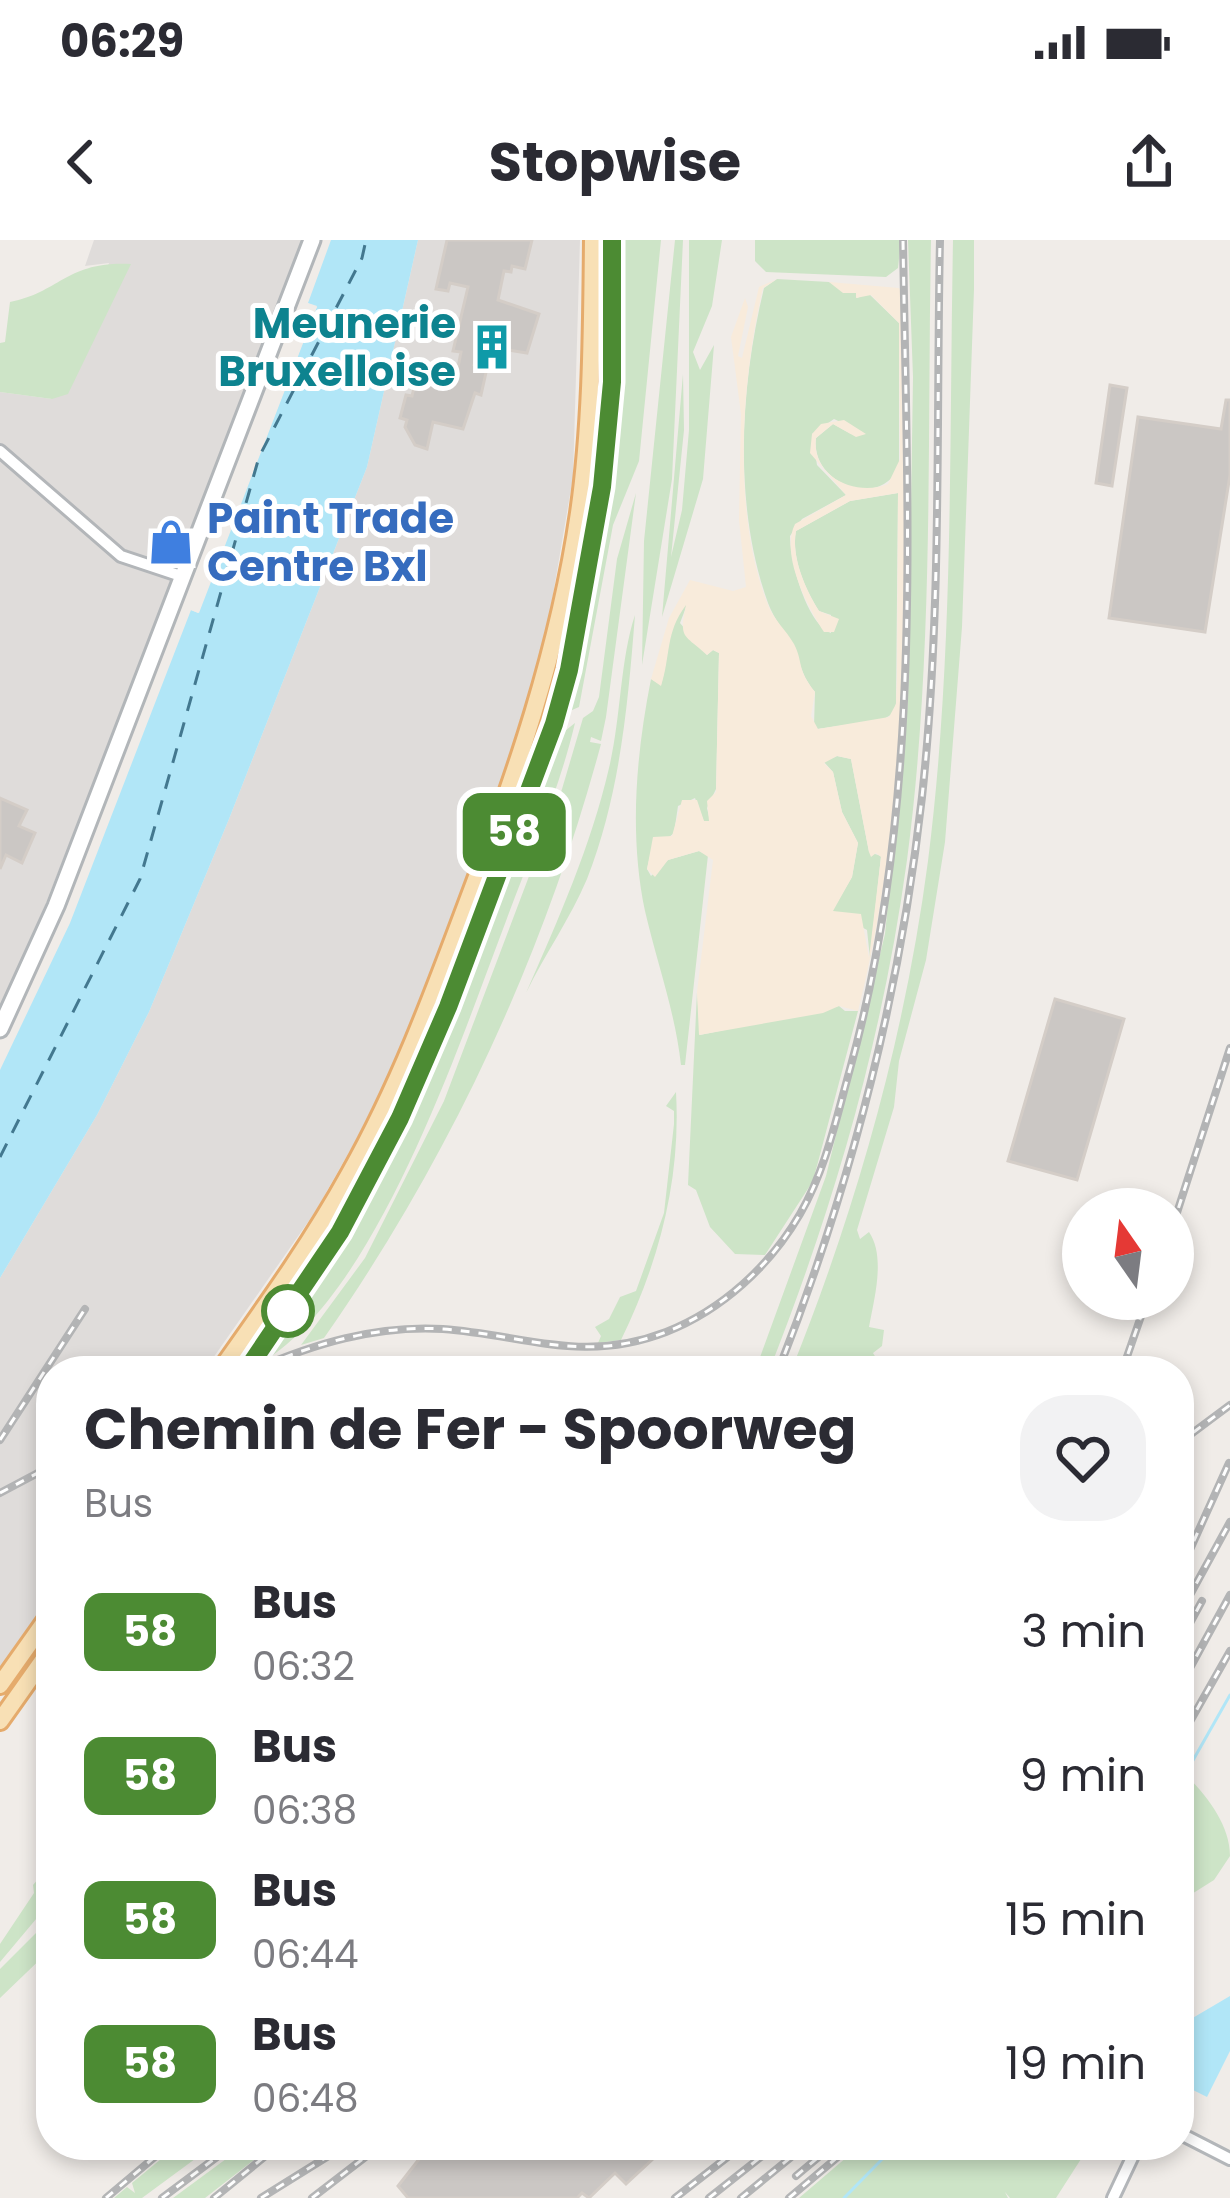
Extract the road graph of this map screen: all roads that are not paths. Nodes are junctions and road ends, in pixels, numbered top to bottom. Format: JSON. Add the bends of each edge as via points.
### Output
{"nodes":[{"id":1,"x":312,"y":240,"type":"edge"},
{"id":2,"x":592,"y":240,"type":"edge"},
{"id":3,"x":612,"y":240,"type":"edge"},
{"id":4,"x":0,"y":451,"type":"edge"},
{"id":5,"x":182,"y":576,"type":"junction"},
{"id":6,"x":0,"y":1029,"type":"edge"},
{"id":7,"x":230,"y":1356,"type":"edge"},
{"id":8,"x":256,"y":1356,"type":"edge"},
{"id":9,"x":36,"y":1633,"type":"edge"},
{"id":10,"x":36,"y":1669,"type":"edge"},
{"id":11,"x":0,"y":1685,"type":"edge"},
{"id":12,"x":0,"y":1721,"type":"edge"},
{"id":13,"x":1194,"y":2141,"type":"edge"},
{"id":14,"x":1230,"y":2159,"type":"edge"},
{"id":15,"x":1131,"y":2160,"type":"edge"},
{"id":16,"x":1113,"y":2198,"type":"edge"}],
"edges":[{"from":1,"to":5,"type":"main road"},
{"from":2,"to":7,"type":"main road","via":[[578,514],[522,755],[381,1114],[322,1221]]},
{"from":3,"to":8,"type":"main road","via":[[602,487],[554,724],[400,1118],[340,1232]]},
{"from":4,"to":5,"type":"street","via":[[122,556]]},
{"from":5,"to":6,"type":"main road"},
{"from":9,"to":11,"type":"main road"},
{"from":10,"to":12,"type":"main road"},
{"from":13,"to":14,"type":"street"},
{"from":15,"to":16,"type":"street"}]}
